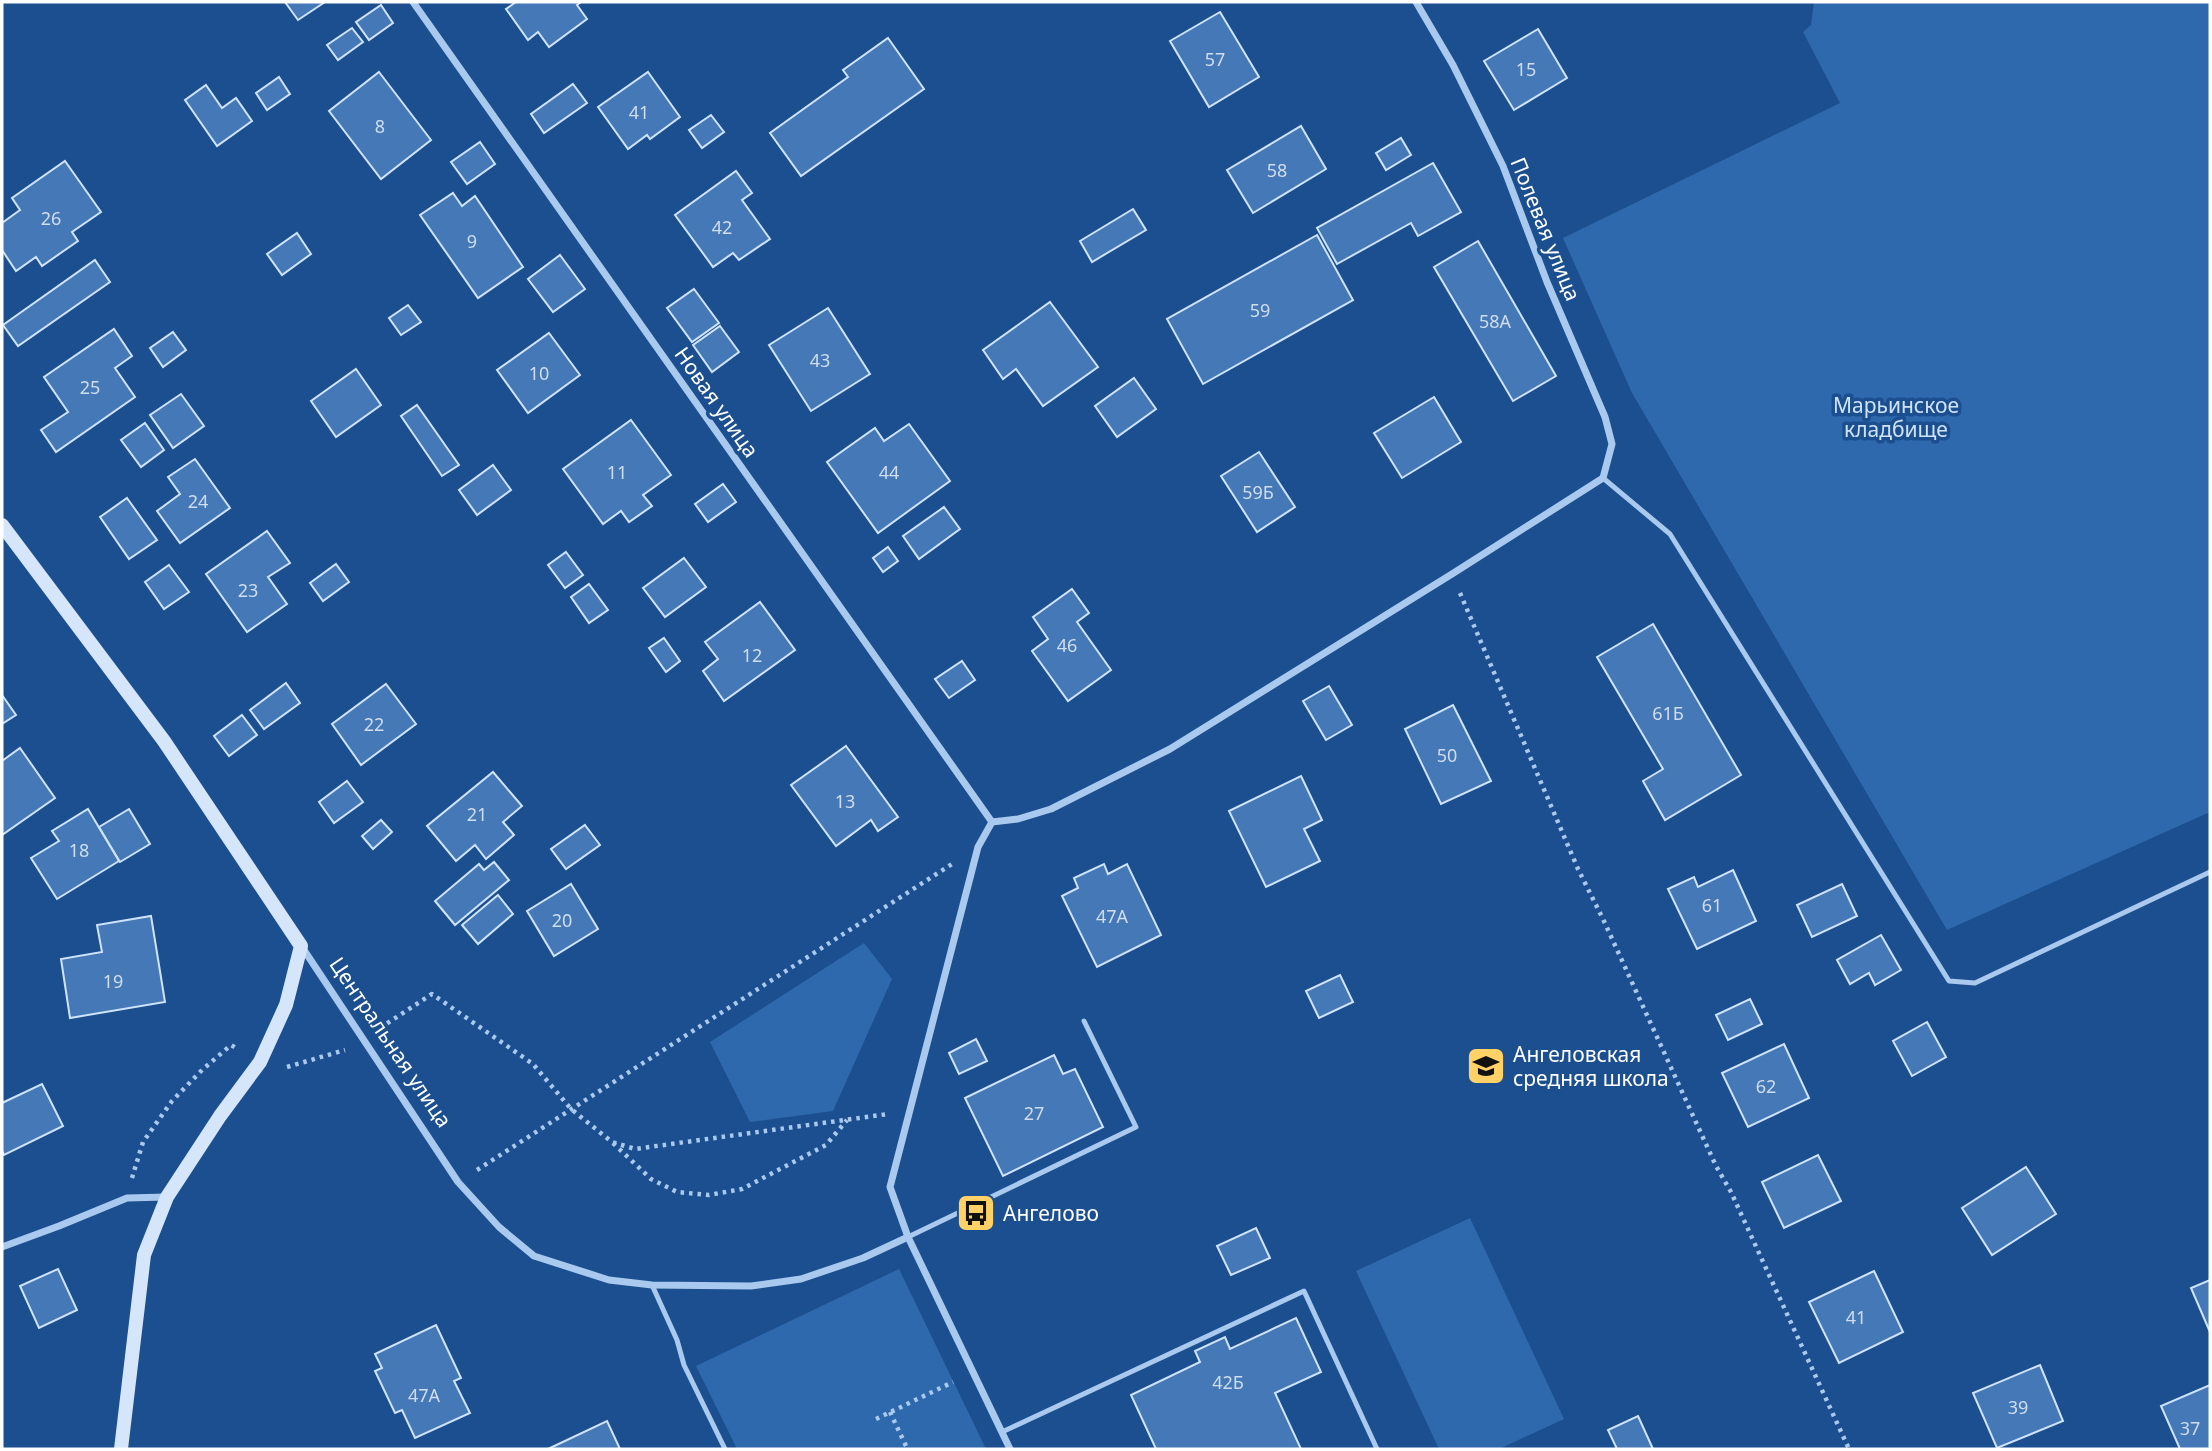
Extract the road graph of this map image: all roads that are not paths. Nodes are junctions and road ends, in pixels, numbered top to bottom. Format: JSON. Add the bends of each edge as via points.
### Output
{"nodes":[{"id":1,"x":413,"y":2,"type":"edge"},
{"id":2,"x":1416,"y":2,"type":"edge"},
{"id":3,"x":1603,"y":478,"type":"junction"},
{"id":4,"x":2,"y":525,"type":"edge"},
{"id":5,"x":992,"y":822,"type":"junction"},
{"id":6,"x":2210,"y":872,"type":"edge"},
{"id":7,"x":301,"y":946,"type":"junction"},
{"id":8,"x":1084,"y":1021,"type":"dead end"},
{"id":9,"x":167,"y":1197,"type":"junction"},
{"id":10,"x":908,"y":1237,"type":"junction"},
{"id":11,"x":2,"y":1247,"type":"edge"},
{"id":12,"x":652,"y":1284,"type":"junction"},
{"id":13,"x":1002,"y":1432,"type":"junction"},
{"id":14,"x":121,"y":1449,"type":"edge"},
{"id":15,"x":725,"y":1449,"type":"edge"},
{"id":16,"x":1010,"y":1449,"type":"edge"},
{"id":17,"x":1377,"y":1449,"type":"edge"}],
"edges":[{"from":1,"to":5,"type":"street","name":"Новая улица"},
{"from":2,"to":3,"type":"street","name":"Полевая улица","via":[[1503,166],[1605,416],[1612,444]]},
{"from":3,"to":5,"type":"street","via":[[1170,749],[1051,808]]},
{"from":3,"to":6,"type":"lane","via":[[1670,534],[1949,981],[1975,984]]},
{"from":4,"to":7,"type":"street","name":"Центральная улица","via":[[164,741]]},
{"from":5,"to":10,"type":"street","via":[[978,847],[890,1186]]},
{"from":7,"to":9,"type":"street","via":[[286,1005],[260,1062]]},
{"from":7,"to":12,"type":"street","name":"Центральная улица","via":[[458,1182],[499,1227],[534,1256],[609,1280]]},
{"from":8,"to":10,"type":"lane","via":[[1136,1127]]},
{"from":9,"to":11,"type":"street","via":[[127,1198]]},
{"from":9,"to":14,"type":"street","via":[[144,1255]]},
{"from":10,"to":12,"type":"street","name":"Центральная улица","via":[[801,1279],[751,1286]]},
{"from":10,"to":13,"type":"street"},
{"from":12,"to":15,"type":"lane","via":[[684,1365]]},
{"from":13,"to":16,"type":"street"},
{"from":13,"to":17,"type":"lane","via":[[1304,1291]]}]}
